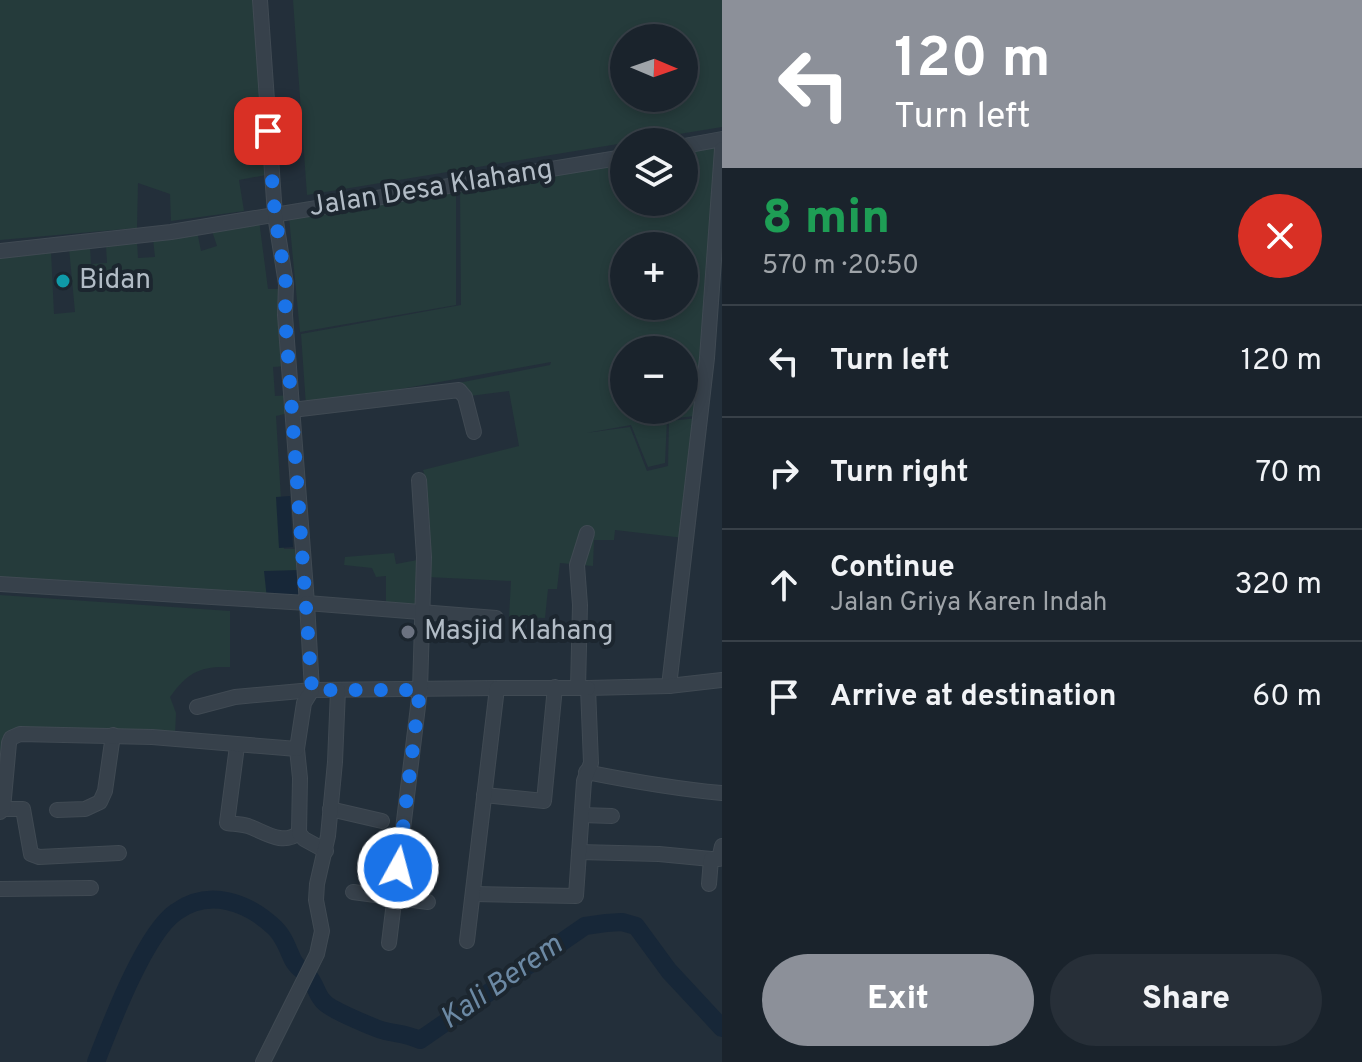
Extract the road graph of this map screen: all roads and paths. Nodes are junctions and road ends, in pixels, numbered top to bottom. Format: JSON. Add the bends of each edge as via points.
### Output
{"nodes":[{"id":1,"x":260,"y":0,"type":"edge"},
{"id":2,"x":722,"y":139,"type":"edge"},
{"id":3,"x":698,"y":143,"type":"edge"},
{"id":4,"x":722,"y":149,"type":"edge"},
{"id":5,"x":610,"y":159,"type":"edge"},
{"id":6,"x":275,"y":215,"type":"junction"},
{"id":7,"x":0,"y":251,"type":"edge"},
{"id":8,"x":292,"y":410,"type":"junction"},
{"id":9,"x":474,"y":432,"type":"dead end"},
{"id":10,"x":419,"y":480,"type":"dead end"},
{"id":11,"x":587,"y":533,"type":"dead end"},
{"id":12,"x":0,"y":584,"type":"edge"},
{"id":13,"x":307,"y":603,"type":"junction"},
{"id":14,"x":424,"y":612,"type":"junction"},
{"id":15,"x":496,"y":618,"type":"dead end"},
{"id":16,"x":722,"y":680,"type":"edge"},
{"id":17,"x":669,"y":686,"type":"junction"},
{"id":18,"x":555,"y":687,"type":"junction"},
{"id":19,"x":497,"y":688,"type":"junction"},
{"id":20,"x":583,"y":688,"type":"junction"},
{"id":21,"x":312,"y":690,"type":"junction"},
{"id":22,"x":338,"y":690,"type":"junction"},
{"id":23,"x":420,"y":690,"type":"junction"},
{"id":24,"x":197,"y":707,"type":"dead end"},
{"id":25,"x":113,"y":735,"type":"junction"},
{"id":26,"x":237,"y":746,"type":"junction"},
{"id":27,"x":297,"y":749,"type":"junction"},
{"id":28,"x":586,"y":772,"type":"junction"},
{"id":29,"x":722,"y":793,"type":"edge"},
{"id":30,"x":484,"y":795,"type":"junction"},
{"id":31,"x":330,"y":809,"type":"junction"},
{"id":32,"x":57,"y":810,"type":"dead end"},
{"id":33,"x":2,"y":811,"type":"edge"},
{"id":34,"x":582,"y":815,"type":"junction"},
{"id":35,"x":612,"y":816,"type":"dead end"},
{"id":36,"x":382,"y":821,"type":"dead end"},
{"id":37,"x":299,"y":833,"type":"junction"},
{"id":38,"x":722,"y":846,"type":"edge"},
{"id":39,"x":326,"y":851,"type":"junction"},
{"id":40,"x":579,"y":852,"type":"junction"},
{"id":41,"x":119,"y":853,"type":"dead end"},
{"id":42,"x":711,"y":859,"type":"junction"},
{"id":43,"x":709,"y":884,"type":"dead end"},
{"id":44,"x":91,"y":888,"type":"dead end"},
{"id":45,"x":0,"y":889,"type":"edge"},
{"id":46,"x":353,"y":892,"type":"dead end"},
{"id":47,"x":474,"y":894,"type":"junction"},
{"id":48,"x":395,"y":898,"type":"junction"},
{"id":49,"x":428,"y":902,"type":"dead end"},
{"id":50,"x":467,"y":941,"type":"dead end"},
{"id":51,"x":389,"y":943,"type":"dead end"},
{"id":52,"x":263,"y":1062,"type":"edge"}],
"edges":[{"from":1,"to":6,"type":"street"},
{"from":2,"to":3,"type":"street"},
{"from":4,"to":17,"type":"street","via":[[707,358]]},
{"from":5,"to":6,"type":"street","name":"Jalan Desa Klahang"},
{"from":6,"to":7,"type":"street","name":"Jalan Desa Klahang"},
{"from":6,"to":8,"type":"street","via":[[286,284]]},
{"from":8,"to":9,"type":"street","via":[[459,390]]},
{"from":8,"to":13,"type":"street"},
{"from":10,"to":14,"type":"street"},
{"from":11,"to":20,"type":"street","via":[[577,565]]},
{"from":12,"to":13,"type":"street"},
{"from":13,"to":14,"type":"street"},
{"from":13,"to":21,"type":"street"},
{"from":14,"to":15,"type":"street"},
{"from":14,"to":23,"type":"street"},
{"from":16,"to":17,"type":"street"},
{"from":17,"to":20,"type":"street"},
{"from":18,"to":19,"type":"street"},
{"from":18,"to":20,"type":"street"},
{"from":18,"to":30,"type":"street","via":[[544,801]]},
{"from":19,"to":23,"type":"street"},
{"from":19,"to":30,"type":"street"},
{"from":20,"to":28,"type":"street","via":[[591,763]]},
{"from":21,"to":22,"type":"street"},
{"from":21,"to":24,"type":"street","via":[[235,697]]},
{"from":21,"to":27,"type":"street","via":[[304,703]]},
{"from":22,"to":23,"type":"street"},
{"from":22,"to":31,"type":"street"},
{"from":23,"to":48,"type":"street"},
{"from":25,"to":26,"type":"street"},
{"from":25,"to":32,"type":"street","via":[[100,802],[85,809]]},
{"from":25,"to":33,"type":"street","via":[[15,735],[9,743]]},
{"from":26,"to":27,"type":"street"},
{"from":26,"to":37,"type":"street","via":[[227,823],[286,839]]},
{"from":27,"to":37,"type":"street"},
{"from":28,"to":29,"type":"street"},
{"from":28,"to":34,"type":"street"},
{"from":30,"to":47,"type":"street"},
{"from":31,"to":36,"type":"street"},
{"from":31,"to":39,"type":"street"},
{"from":33,"to":41,"type":"street","via":[[23,809],[31,854],[39,857]]},
{"from":34,"to":35,"type":"street"},
{"from":34,"to":40,"type":"street"},
{"from":37,"to":39,"type":"street"},
{"from":38,"to":42,"type":"street","via":[[719,859]]},
{"from":39,"to":52,"type":"street","via":[[317,877],[321,941]]},
{"from":40,"to":42,"type":"street"},
{"from":40,"to":47,"type":"street","via":[[574,898]]},
{"from":42,"to":43,"type":"street"},
{"from":44,"to":45,"type":"street"},
{"from":46,"to":48,"type":"street"},
{"from":47,"to":50,"type":"street"},
{"from":48,"to":49,"type":"street"},
{"from":48,"to":51,"type":"street"}]}
